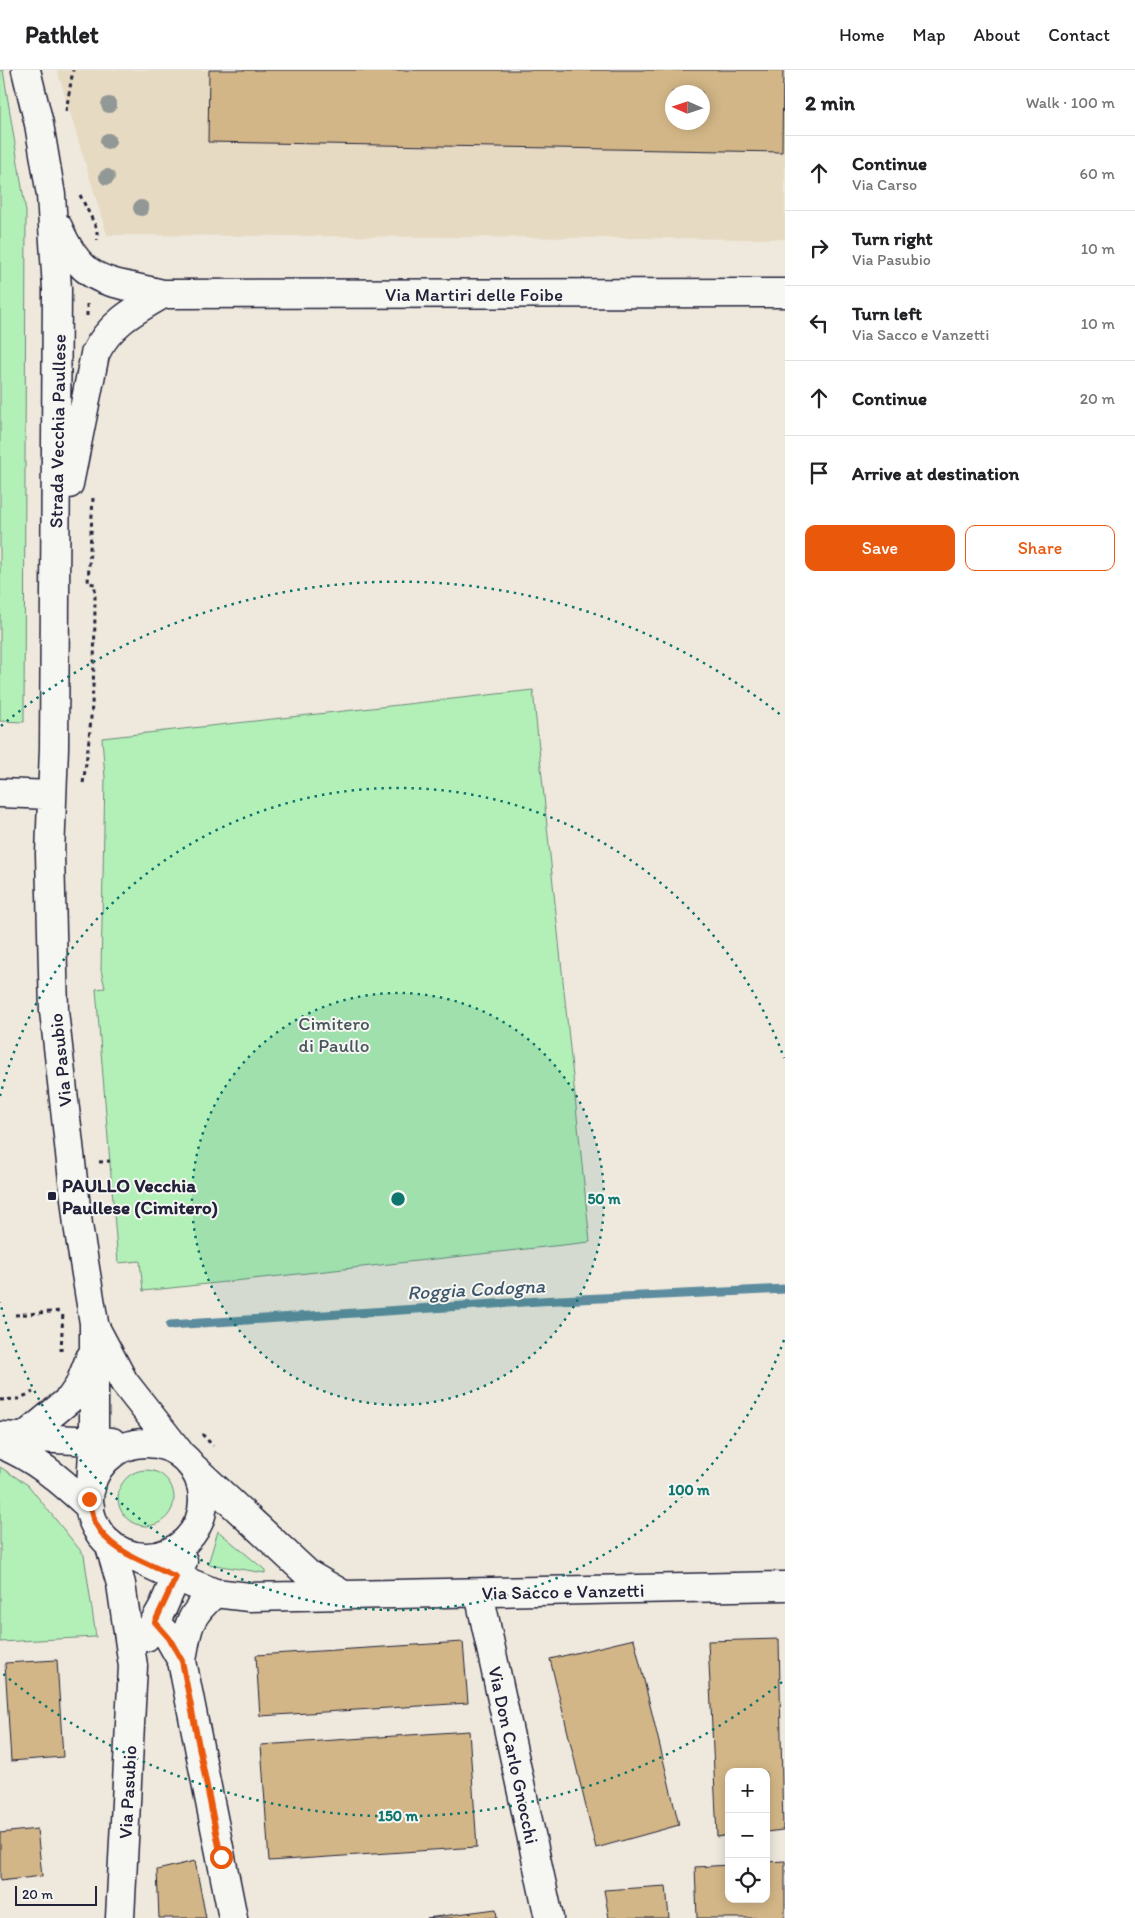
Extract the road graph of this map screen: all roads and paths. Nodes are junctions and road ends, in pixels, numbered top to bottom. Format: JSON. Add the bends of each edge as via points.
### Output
{"nodes":[{"id":1,"x":26,"y":70,"type":"edge"},
{"id":2,"x":74,"y":70,"type":"edge"},
{"id":3,"x":64,"y":104,"type":"dead end"},
{"id":4,"x":66,"y":112,"type":"junction"},
{"id":5,"x":67,"y":120,"type":"dead end"},
{"id":6,"x":78,"y":191,"type":"dead end"},
{"id":7,"x":54,"y":218,"type":"junction"},
{"id":8,"x":92,"y":275,"type":"junction"},
{"id":9,"x":785,"y":293,"type":"edge"},
{"id":10,"x":163,"y":294,"type":"junction"},
{"id":11,"x":100,"y":344,"type":"junction"},
{"id":12,"x":93,"y":497,"type":"dead end"},
{"id":13,"x":56,"y":554,"type":"junction"},
{"id":14,"x":82,"y":784,"type":"dead end"},
{"id":15,"x":0,"y":793,"type":"edge"},
{"id":16,"x":51,"y":795,"type":"junction"},
{"id":17,"x":96,"y":1153,"type":"dead end"},
{"id":18,"x":98,"y":1172,"type":"dead end"},
{"id":19,"x":62,"y":1311,"type":"junction"},
{"id":20,"x":15,"y":1315,"type":"dead end"},
{"id":21,"x":93,"y":1325,"type":"junction"},
{"id":22,"x":59,"y":1356,"type":"dead end"},
{"id":23,"x":39,"y":1388,"type":"dead end"},
{"id":24,"x":0,"y":1400,"type":"edge"},
{"id":25,"x":195,"y":1426,"type":"dead end"},
{"id":26,"x":8,"y":1439,"type":"edge"},
{"id":27,"x":93,"y":1442,"type":"junction"},
{"id":28,"x":141,"y":1443,"type":"junction"},
{"id":29,"x":215,"y":1448,"type":"dead end"},
{"id":30,"x":186,"y":1460,"type":"junction"},
{"id":31,"x":90,"y":1498,"type":"junction"},
{"id":32,"x":199,"y":1520,"type":"junction"},
{"id":33,"x":119,"y":1548,"type":"junction"},
{"id":34,"x":176,"y":1577,"type":"junction"},
{"id":35,"x":785,"y":1586,"type":"edge"},
{"id":36,"x":215,"y":1593,"type":"junction"},
{"id":37,"x":479,"y":1593,"type":"junction"},
{"id":38,"x":342,"y":1594,"type":"junction"},
{"id":39,"x":155,"y":1622,"type":"junction"},
{"id":40,"x":182,"y":1661,"type":"junction"},
{"id":41,"x":133,"y":1666,"type":"junction"},
{"id":42,"x":120,"y":1918,"type":"edge"},
{"id":43,"x":233,"y":1918,"type":"edge"},
{"id":44,"x":549,"y":1918,"type":"edge"}],
"edges":[{"from":1,"to":7,"type":"street","name":"Strada Vecchia Paullese","via":[[43,146]]},
{"from":2,"to":4,"type":"path"},
{"from":3,"to":4,"type":"path"},
{"from":4,"to":5,"type":"path"},
{"from":6,"to":8,"type":"path","via":[[97,229]]},
{"from":7,"to":8,"type":"street","via":[[74,259]]},
{"from":7,"to":13,"type":"street","name":"Strada Vecchia Paullese","via":[[58,320]]},
{"from":8,"to":10,"type":"street","name":"Via Martiri delle Foibe"},
{"from":8,"to":11,"type":"path","via":[[87,288],[87,330],[92,340]]},
{"from":9,"to":10,"type":"street","name":"Via Martiri delle Foibe"},
{"from":10,"to":11,"type":"street","via":[[118,322]]},
{"from":11,"to":13,"type":"street","via":[[91,371]]},
{"from":12,"to":14,"type":"path","via":[[88,583],[95,584],[94,639],[89,749]]},
{"from":13,"to":16,"type":"street","name":"Strada Vecchia Paullese"},
{"from":15,"to":16,"type":"street"},
{"from":16,"to":21,"type":"street","name":"Via Pasubio","via":[[54,1011]]},
{"from":17,"to":18,"type":"path"},
{"from":19,"to":20,"type":"path"},
{"from":19,"to":21,"type":"path"},
{"from":19,"to":22,"type":"path"},
{"from":21,"to":26,"type":"street","name":"Via Pasubio","via":[[79,1386],[70,1399]]},
{"from":21,"to":27,"type":"street","name":"Via Pasubio"},
{"from":21,"to":30,"type":"street","name":"Via Pasubio","via":[[124,1382]]},
{"from":23,"to":24,"type":"path","via":[[18,1399]]},
{"from":25,"to":29,"type":"path"},
{"from":26,"to":27,"type":"street"},
{"from":26,"to":31,"type":"street"},
{"from":27,"to":28,"type":"street"},
{"from":27,"to":31,"type":"street","name":"Via Pasubio"},
{"from":28,"to":30,"type":"street","via":[[161,1445]]},
{"from":28,"to":31,"type":"street","via":[[108,1457],[99,1468]]},
{"from":30,"to":32,"type":"street","via":[[199,1478],[202,1491]]},
{"from":30,"to":38,"type":"street","via":[[309,1575]]},
{"from":31,"to":33,"type":"street","via":[[97,1528]]},
{"from":32,"to":33,"type":"street","via":[[189,1537],[173,1550],[150,1557]]},
{"from":32,"to":34,"type":"street","name":"Via Pasubio"},
{"from":33,"to":34,"type":"street","name":"Via Sacco e Vanzetti"},
{"from":33,"to":41,"type":"street","name":"Via Pasubio"},
{"from":34,"to":36,"type":"street","name":"Via Sacco e Vanzetti"},
{"from":34,"to":39,"type":"street","name":"Via Pasubio"},
{"from":35,"to":37,"type":"street","name":"Via Sacco e Vanzetti"},
{"from":36,"to":38,"type":"street","name":"Via Sacco e Vanzetti","via":[[284,1597]]},
{"from":36,"to":40,"type":"street","via":[[201,1604],[187,1626]]},
{"from":37,"to":38,"type":"street","name":"Via Sacco e Vanzetti"},
{"from":37,"to":44,"type":"street","name":"Via Don Carlo Gnocchi"},
{"from":39,"to":40,"type":"street"},
{"from":39,"to":41,"type":"street","name":"Via Pasubio"},
{"from":40,"to":43,"type":"street"},
{"from":41,"to":42,"type":"street","name":"Via Pasubio"}]}
